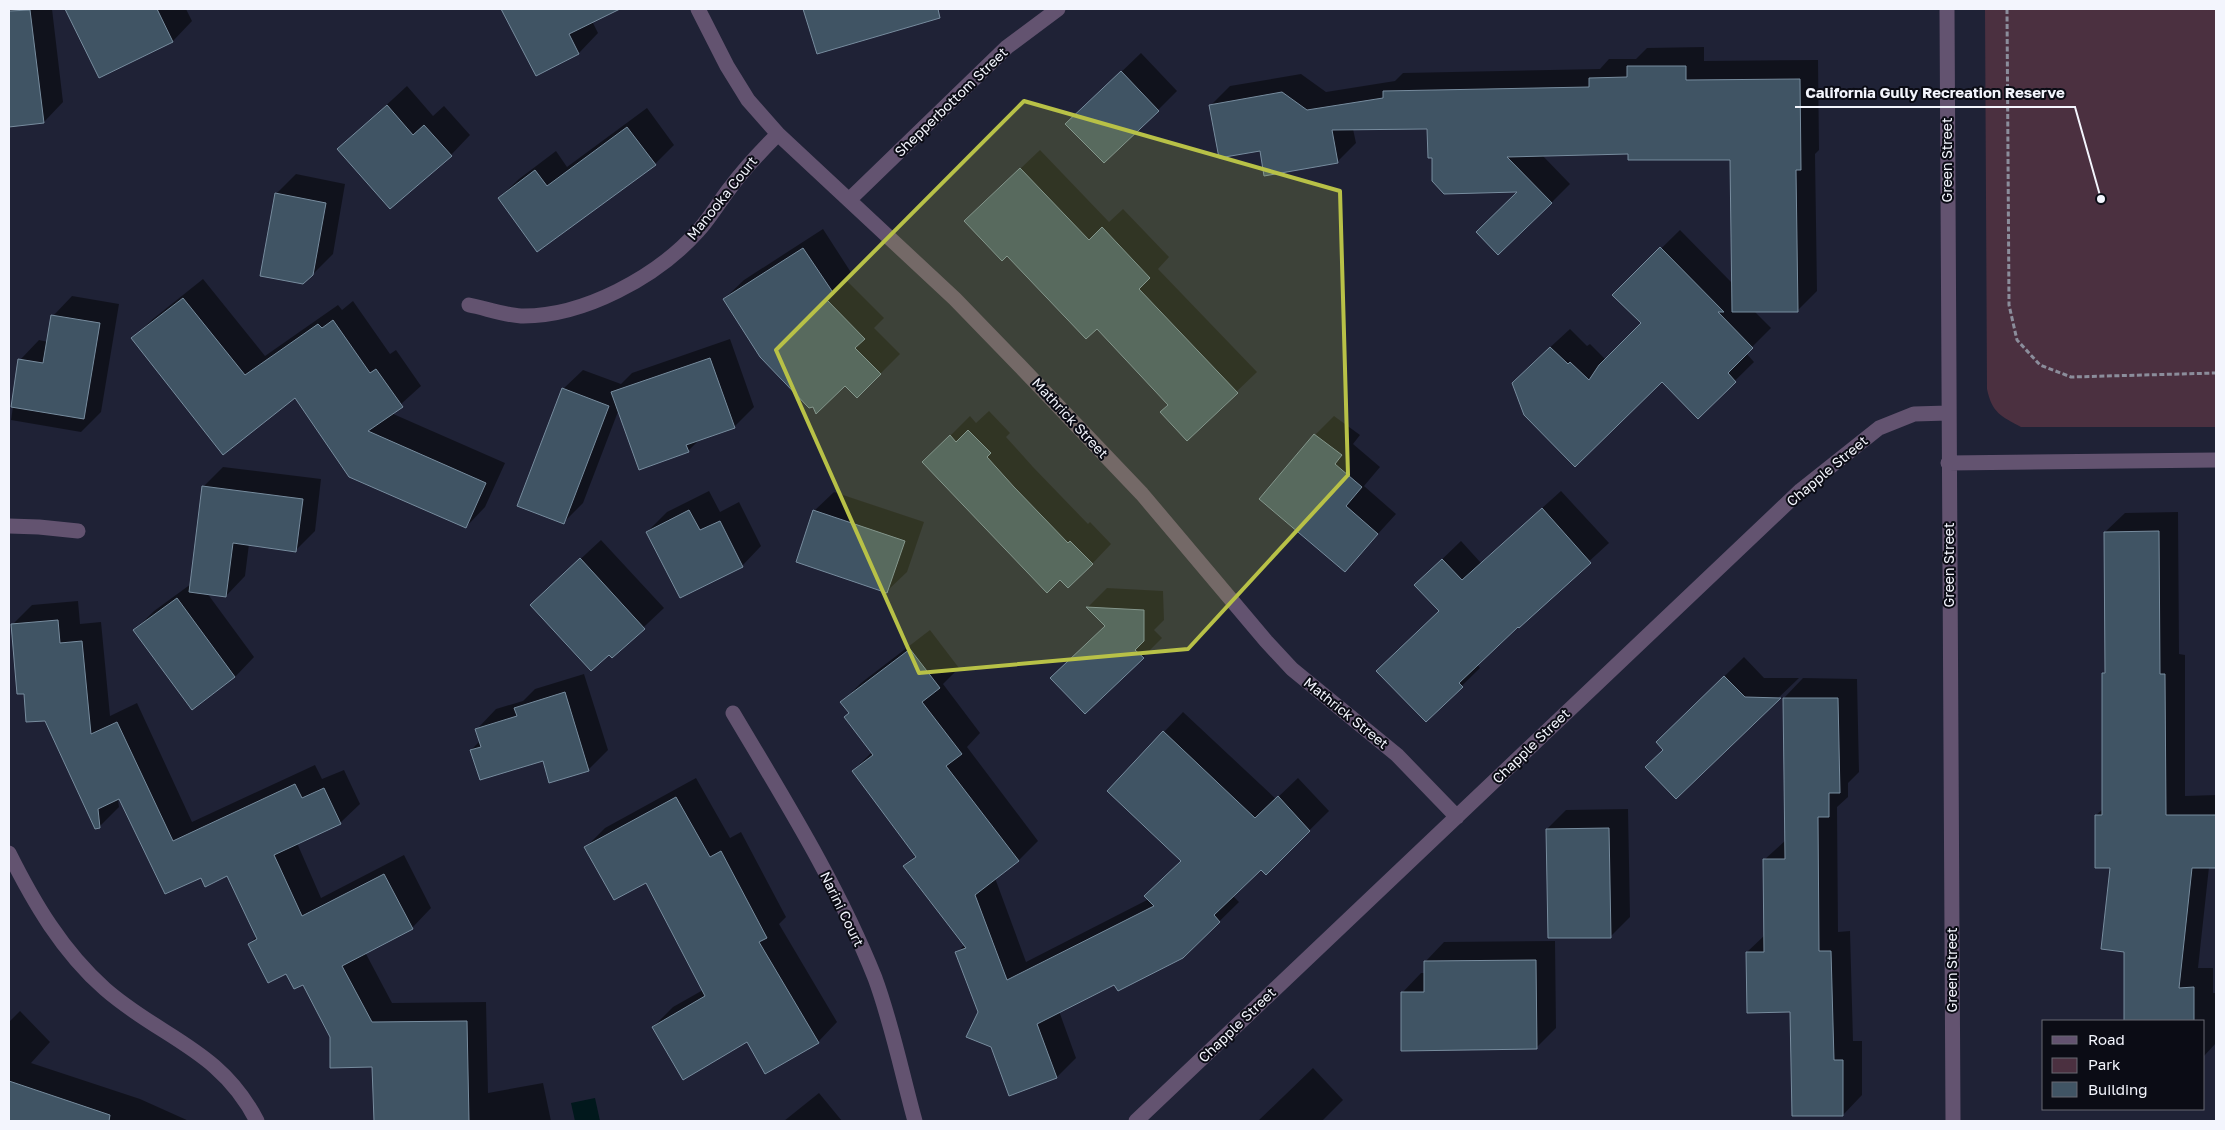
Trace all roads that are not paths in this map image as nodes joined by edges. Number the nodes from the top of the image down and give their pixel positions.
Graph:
1 (698, 9) edge
2 (1058, 9) edge
3 (1947, 9) edge
4 (778, 134) junction
5 (848, 200) junction
6 (469, 305) dead end
7 (1948, 413) junction
8 (2216, 460) edge
9 (1948, 463) junction
10 (9, 526) edge
11 (78, 531) dead end
12 (732, 713) dead end
13 (1457, 817) junction
14 (9, 853) edge
15 (257, 1121) edge
16 (915, 1121) edge
17 (1136, 1121) edge
18 (1953, 1121) edge

1 - 4 street, Mathrick Street
2 - 5 street, Shepperbottom Street
3 - 7 street, Green Street
4 - 5 street, Mathrick Street
4 - 6 street, Manooka Court
5 - 13 street, Mathrick Street
7 - 9 street, Green Street
7 - 13 street, Chapple Street
8 - 9 street
9 - 18 street, Green Street
10 - 11 street
12 - 16 street, Narini Court
13 - 17 street, Chapple Street
14 - 15 street

